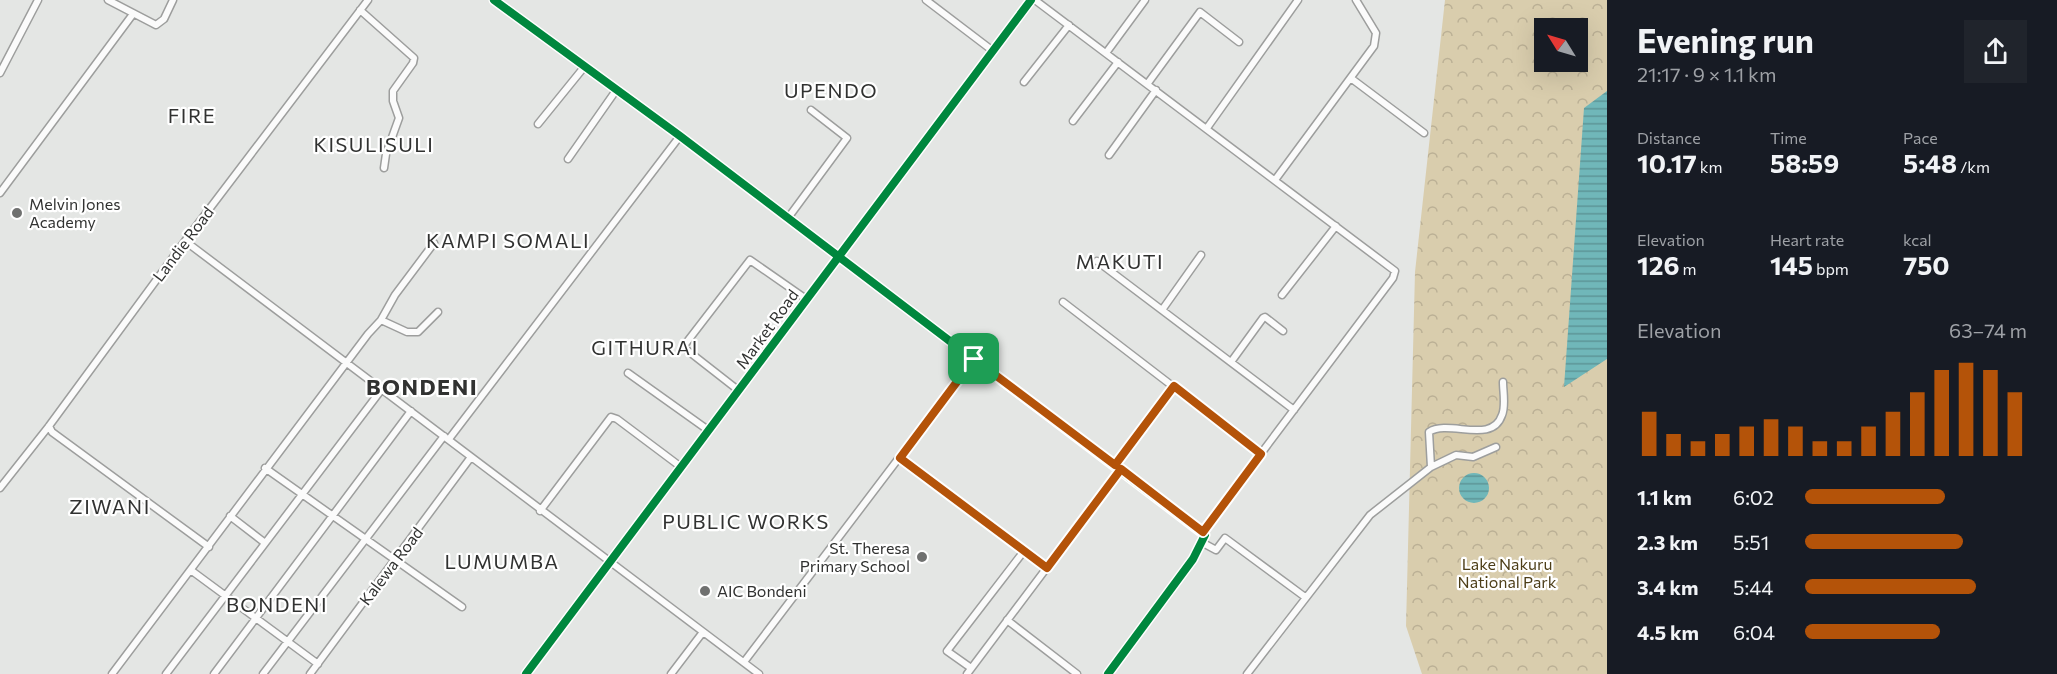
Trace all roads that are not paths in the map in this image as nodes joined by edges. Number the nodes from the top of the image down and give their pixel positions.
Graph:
1 (38, 0) edge
2 (108, 0) edge
3 (128, 0) edge
4 (173, 0) edge
5 (368, 0) edge
6 (495, 0) edge
7 (926, 0) edge
8 (1033, 0) edge
9 (1145, 0) edge
10 (1298, 0) edge
11 (1356, 0) edge
12 (124, 8) junction
13 (360, 10) junction
14 (133, 14) junction
15 (1069, 25) junction
16 (1239, 42) dead end
17 (993, 51) junction
18 (1106, 52) junction
19 (1119, 62) junction
20 (585, 66) junction
21 (0, 73) edge
22 (1352, 79) junction
23 (1024, 82) dead end
24 (1148, 83) junction
25 (617, 89) junction
26 (1156, 90) junction
27 (811, 110) dead end
28 (1072, 121) dead end
29 (538, 124) dead end
30 (1207, 128) junction
31 (1424, 133) dead end
32 (680, 136) junction
33 (1109, 155) dead end
34 (568, 159) dead end
35 (384, 168) dead end
36 (1275, 180) junction
37 (0, 193) edge
38 (788, 218) junction
39 (1336, 226) junction
40 (185, 241) junction
41 (434, 243) dead end
42 (1201, 255) dead end
43 (838, 256) junction
44 (1097, 261) dead end
45 (1282, 295) dead end
46 (806, 299) junction
47 (1063, 302) dead end
48 (1162, 310) junction
49 (438, 312) dead end
50 (381, 320) junction
51 (1283, 331) dead end
52 (974, 359) junction
53 (1231, 362) junction
54 (345, 363) junction
55 (628, 373) dead end
56 (1503, 381) dead end
57 (1174, 386) junction
58 (382, 389) junction
59 (738, 390) junction
60 (1294, 410) junction
61 (411, 411) junction
62 (49, 426) junction
63 (708, 430) junction
64 (446, 438) junction
65 (1496, 447) dead end
66 (1261, 454) junction
67 (471, 457) junction
68 (900, 458) junction
69 (681, 467) junction
70 (1118, 467) junction
71 (1431, 467) junction
72 (265, 468) junction
73 (0, 488) edge
74 (301, 495) junction
75 (540, 510) junction
76 (230, 516) junction
77 (333, 516) junction
78 (1203, 532) junction
79 (365, 538) junction
80 (265, 543) junction
81 (1203, 543) junction
82 (209, 547) junction
83 (1024, 551) junction
84 (396, 559) junction
85 (612, 562) junction
86 (1047, 568) junction
87 (192, 571) junction
88 (225, 594) junction
89 (1305, 597) junction
90 (462, 606) dead end
91 (256, 618) junction
92 (1007, 620) junction
93 (703, 632) junction
94 (287, 641) junction
95 (744, 662) junction
96 (314, 669) edge
97 (968, 671) edge
98 (675, 673) edge
99 (112, 674) edge
100 (166, 674) edge
101 (214, 674) edge
102 (263, 674) edge
103 (321, 674) edge
104 (526, 674) edge
105 (759, 674) edge
106 (1077, 674) edge
107 (1108, 674) edge
108 (1246, 674) edge

1 - 21 street
2 - 12 street
3 - 12 street
4 - 14 street
5 - 13 street, Landie Road
6 - 20 street
7 - 17 street
8 - 15 street
8 - 17 street, Market Road
9 - 18 street
10 - 30 street
11 - 22 street
12 - 14 street
13 - 35 street
13 - 40 street, Landie Road
14 - 37 street
15 - 18 street
15 - 23 street
16 - 24 street
17 - 43 street, Market Road
18 - 19 street
19 - 24 street
19 - 28 street
20 - 25 street
20 - 29 street
22 - 31 street
22 - 36 street
24 - 26 street
25 - 32 street
25 - 34 street
26 - 30 street
26 - 33 street
27 - 38 street
30 - 36 street
32 - 38 street
32 - 64 street
36 - 39 street
38 - 43 street
39 - 45 street
39 - 60 street
40 - 54 street
40 - 62 street, Landie Road
41 - 50 street
42 - 48 street
43 - 46 street, Market Road
43 - 52 street
44 - 48 street
46 - 59 street, Market Road
46 - 59 street
47 - 57 street
48 - 53 street
49 - 50 street
50 - 54 street
51 - 53 street
52 - 68 street
52 - 70 street
53 - 60 street
54 - 58 street
54 - 72 street
55 - 63 street
56 - 71 street
57 - 66 street
57 - 70 street
58 - 61 street
58 - 74 street
59 - 63 street, Market Road
60 - 66 street
61 - 64 street
61 - 77 street
62 - 73 street, Landie Road
62 - 82 street
63 - 69 street, Market Road
64 - 67 street
64 - 79 street
65 - 71 street
66 - 78 street
67 - 75 street
67 - 84 street, Kalewa Road
68 - 83 street
68 - 95 street
69 - 75 street
69 - 85 street, Market Road
70 - 78 street
70 - 86 street
71 - 89 street
72 - 74 street
72 - 76 street
74 - 77 street
74 - 80 street
75 - 85 street
76 - 80 street
76 - 82 street
77 - 79 street
77 - 91 street
78 - 81 street
79 - 84 street
79 - 94 street
80 - 88 street
81 - 89 street
81 - 107 street
82 - 87 street
83 - 86 street
83 - 97 street
84 - 90 street
84 - 96 street, Kalewa Road
85 - 93 street
85 - 104 street, Market Road
86 - 92 street
87 - 88 street
87 - 99 street
88 - 91 street
88 - 100 street
89 - 108 street
91 - 94 street
91 - 101 street
92 - 97 street
92 - 106 street
93 - 95 street
93 - 98 street
94 - 96 street
94 - 102 street
95 - 105 street
96 - 103 street

